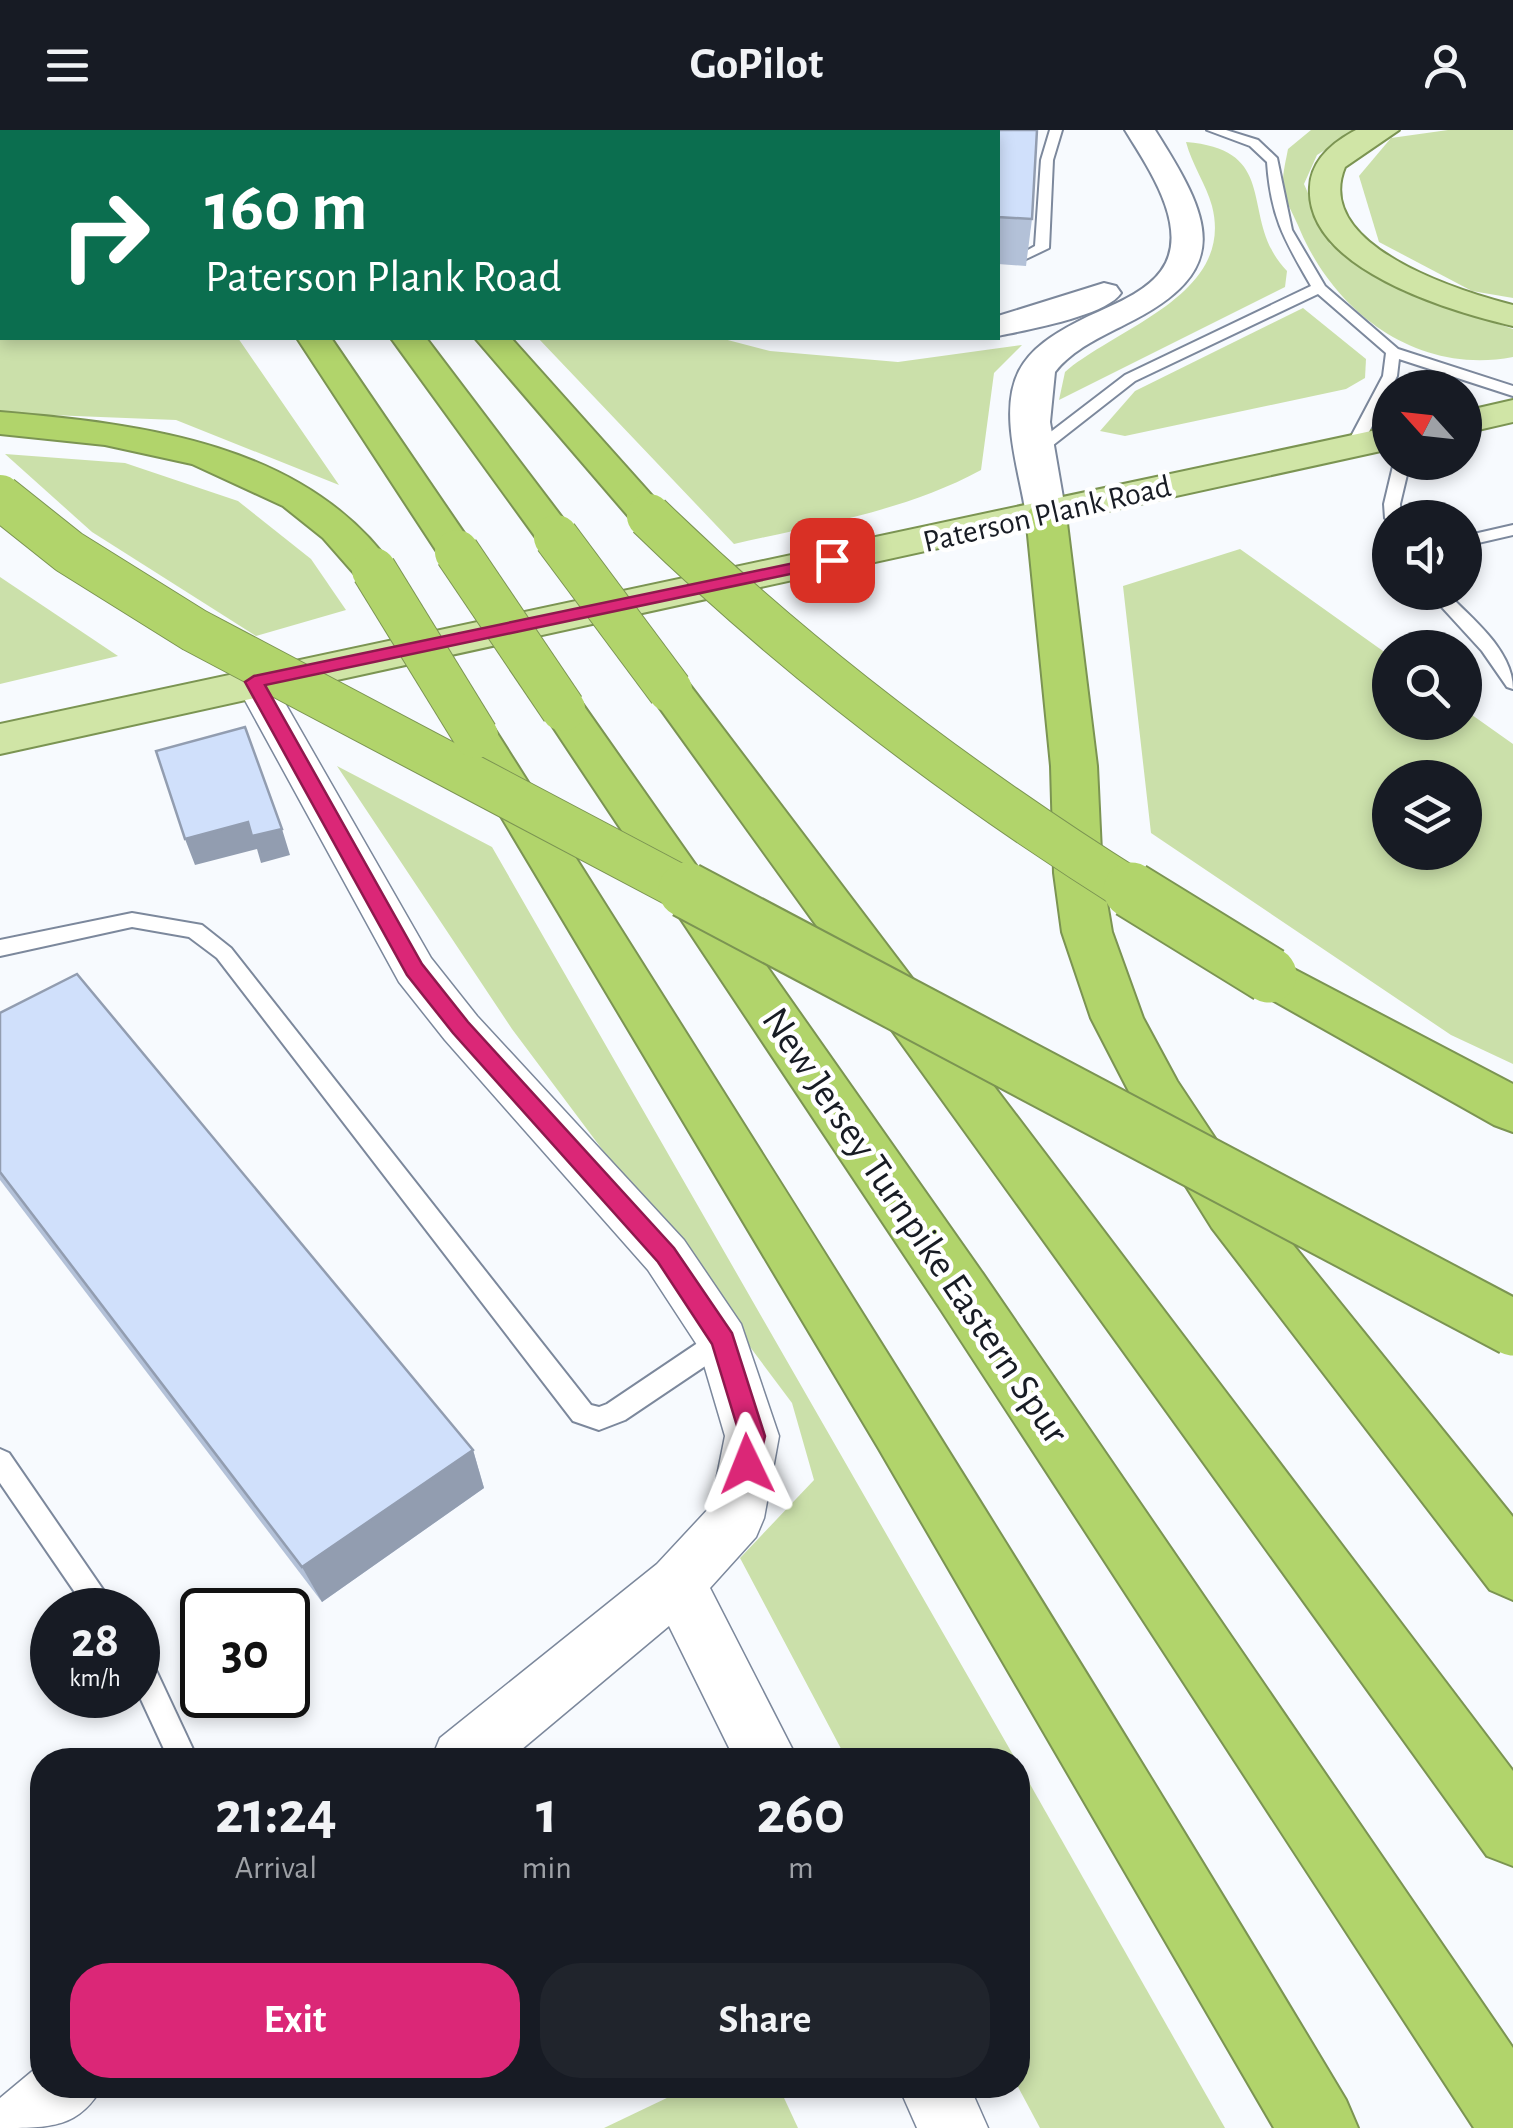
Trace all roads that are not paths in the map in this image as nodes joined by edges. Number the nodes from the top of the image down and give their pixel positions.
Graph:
1 (1056, 130) edge
2 (1140, 130) edge
3 (1213, 130) edge
4 (1384, 130) edge
5 (1183, 212) junction
6 (1026, 255) edge
7 (1318, 288) junction
8 (1513, 316) edge
9 (1000, 325) edge
10 (315, 340) edge
11 (409, 340) edge
12 (494, 340) edge
13 (1393, 352) junction
14 (1391, 370) edge
15 (1513, 391) edge
16 (1513, 411) edge
17 (1482, 418) edge
18 (11, 426) edge
19 (1372, 442) edge
20 (1037, 450) junction
21 (0, 497) edge
22 (1046, 514) junction
23 (1513, 530) edge
24 (1482, 537) edge
25 (1453, 610) edge
26 (254, 682) junction
27 (1513, 683) edge
28 (0, 739) edge
29 (0, 948) edge
30 (1513, 1110) edge
31 (1200, 1162) junction
32 (1513, 1328) edge
33 (723, 1340) junction
34 (0, 1461) edge
35 (1513, 1568) edge
36 (677, 1583) junction
37 (88, 1588) edge
38 (160, 1710) edge
39 (178, 1748) edge
40 (477, 1748) edge
41 (761, 1748) edge
42 (1513, 1830) edge
43 (53, 2098) edge
44 (939, 2098) edge
45 (1513, 2117) edge
46 (17, 2128) edge
47 (954, 2128) edge
48 (1318, 2128) edge

1 - 6 lane
2 - 5 street
3 - 7 lane
4 - 8 main road
5 - 9 street
5 - 20 street
7 - 13 lane
7 - 20 lane
10 - 45 highway, New Jersey Turnpike Eastern Spur, bridge
11 - 42 highway, bridge
12 - 30 highway, bridge
13 - 14 lane
13 - 15 lane
16 - 17 main road
18 - 48 highway, bridge
19 - 22 main road, Paterson Plank Road
20 - 22 street
21 - 31 highway, bridge
22 - 26 main road, Paterson Plank Road
22 - 31 highway
23 - 24 lane
25 - 27 lane
26 - 28 main road, Paterson Plank Road
26 - 33 street
29 - 33 lane
31 - 32 highway, bridge
31 - 35 highway
33 - 36 street
34 - 37 lane
36 - 40 street
36 - 41 street
38 - 39 lane
43 - 46 street
44 - 47 street

